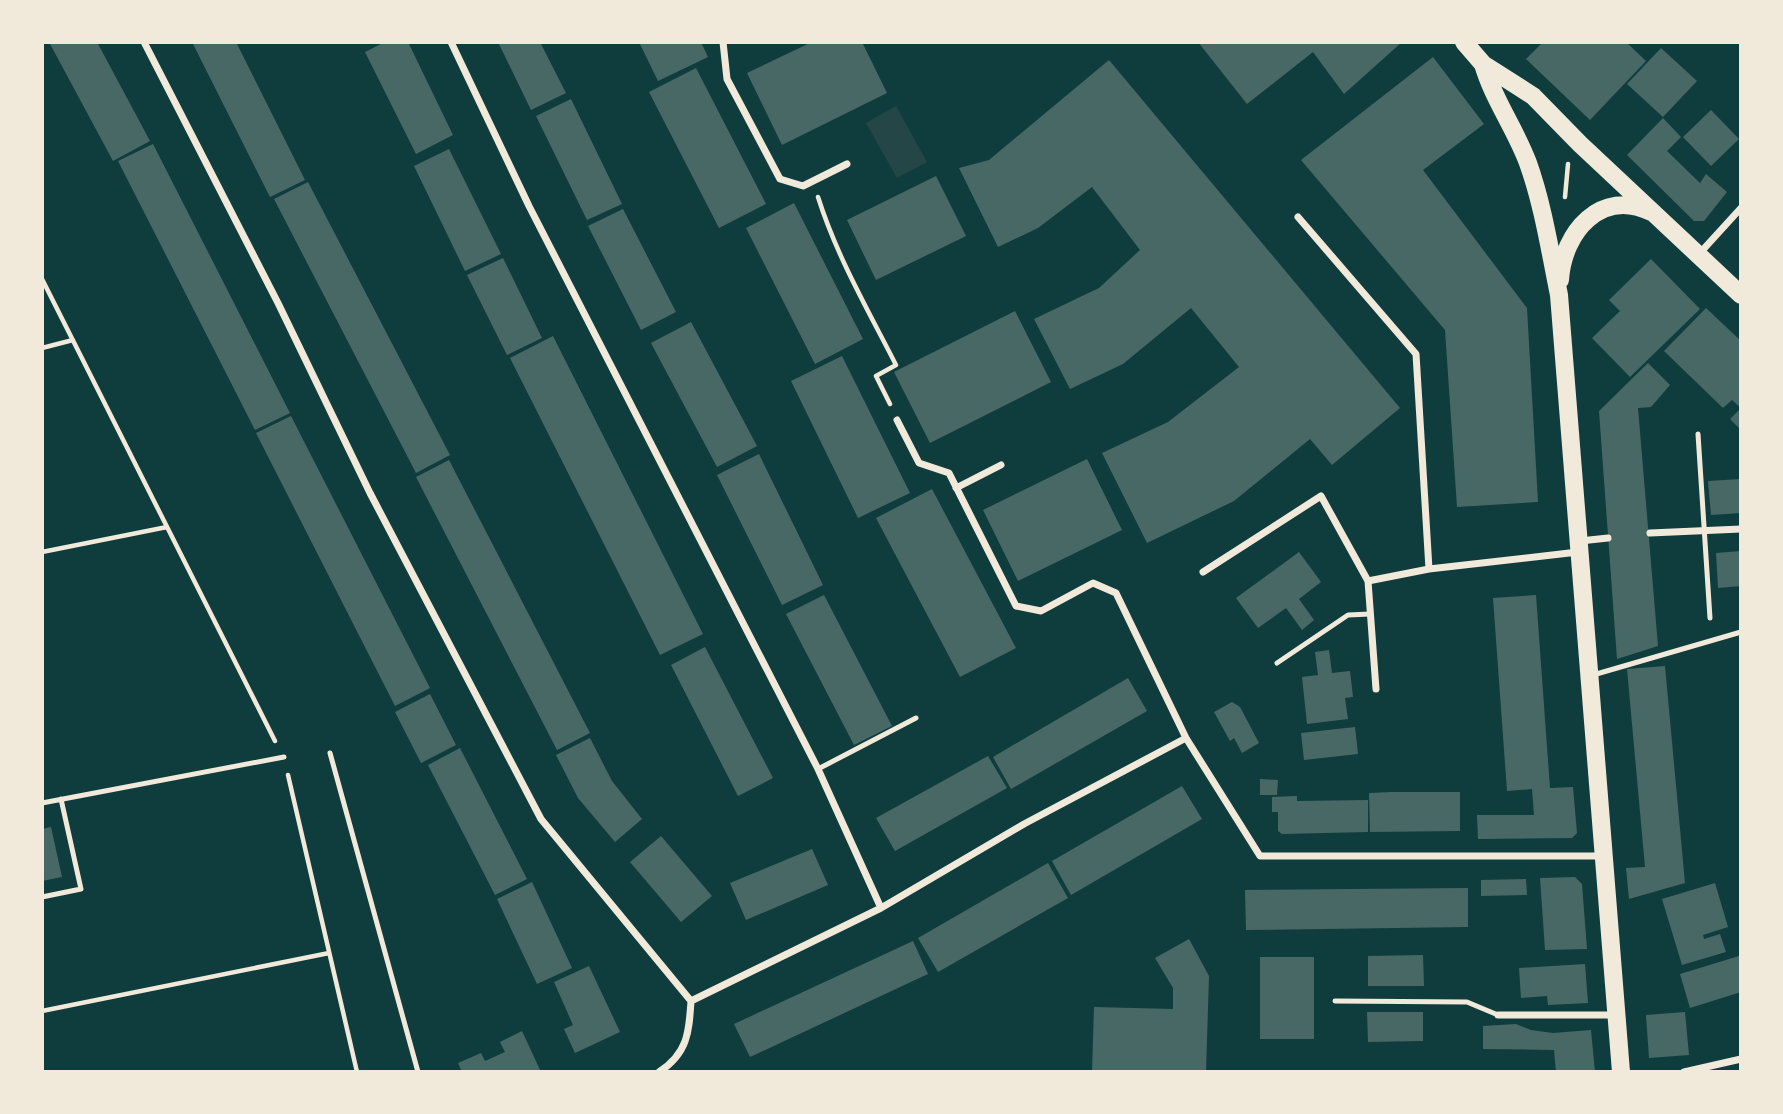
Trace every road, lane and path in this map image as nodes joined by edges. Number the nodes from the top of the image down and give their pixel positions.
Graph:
1 (144, 42) edge
2 (451, 42) edge
3 (723, 42) edge
4 (1464, 42) edge
5 (1483, 64) junction
6 (1573, 153) dead end
7 (847, 164) dead end
8 (780, 179) junction
9 (1565, 198) dead end
10 (1741, 208) edge
11 (1657, 215) junction
12 (1298, 217) dead end
13 (1698, 255) junction
14 (42, 279) edge
15 (1559, 295) junction
16 (1741, 295) edge
17 (73, 340) junction
18 (42, 348) edge
19 (897, 420) joint
20 (1698, 434) dead end
21 (1001, 465) dead end
22 (956, 488) junction
23 (167, 527) junction
24 (1741, 529) edge
25 (1706, 531) junction
26 (1650, 533) dead end
27 (1608, 538) dead end
28 (1580, 546) junction
29 (42, 552) edge
30 (1429, 569) junction
31 (1203, 572) dead end
32 (1368, 581) junction
33 (1370, 614) junction
34 (1710, 618) dead end
35 (1741, 632) edge
36 (1277, 663) dead end
37 (1591, 675) junction
38 (1376, 689) dead end
39 (916, 718) dead end
40 (1186, 738) junction
41 (330, 753) dead end
42 (284, 757) junction
43 (818, 769) junction
44 (61, 799) junction
45 (42, 803) edge
46 (1604, 856) junction
47 (42, 897) edge
48 (881, 908) junction
49 (329, 953) junction
50 (691, 1000) junction
51 (1335, 1001) dead end
52 (42, 1010) edge
53 (1498, 1015) joint
54 (1616, 1015) junction
55 (1741, 1059) edge
56 (357, 1072) edge
57 (418, 1072) edge
58 (659, 1072) edge
59 (1621, 1072) edge
60 (1684, 1072) edge

1 - 50 street
2 - 43 street
3 - 8 street
4 - 5 main road
5 - 11 main road
5 - 15 main road
6 - 9 path
7 - 8 street
8 - 19 path
10 - 13 street
11 - 13 main road
11 - 15 main road
12 - 30 street
13 - 16 main road
14 - 17 path
15 - 28 main road
17 - 18 path
17 - 23 path
19 - 22 street
20 - 25 lane
21 - 22 street
22 - 40 street
23 - 29 path
23 - 42 path
24 - 25 street
25 - 26 street
25 - 34 lane
27 - 28 street
28 - 30 street
28 - 37 main road
30 - 32 street
31 - 32 street
32 - 33 street
33 - 36 lane
33 - 38 street
35 - 37 lane
37 - 46 main road
39 - 43 lane
40 - 46 street
40 - 48 street
41 - 57 lane
42 - 44 lane
42 - 49 path
43 - 48 street
44 - 45 lane
44 - 47 lane
46 - 54 main road
48 - 50 street
49 - 52 path
49 - 56 path
50 - 58 street
51 - 53 lane
53 - 54 street
54 - 59 main road
55 - 60 street

